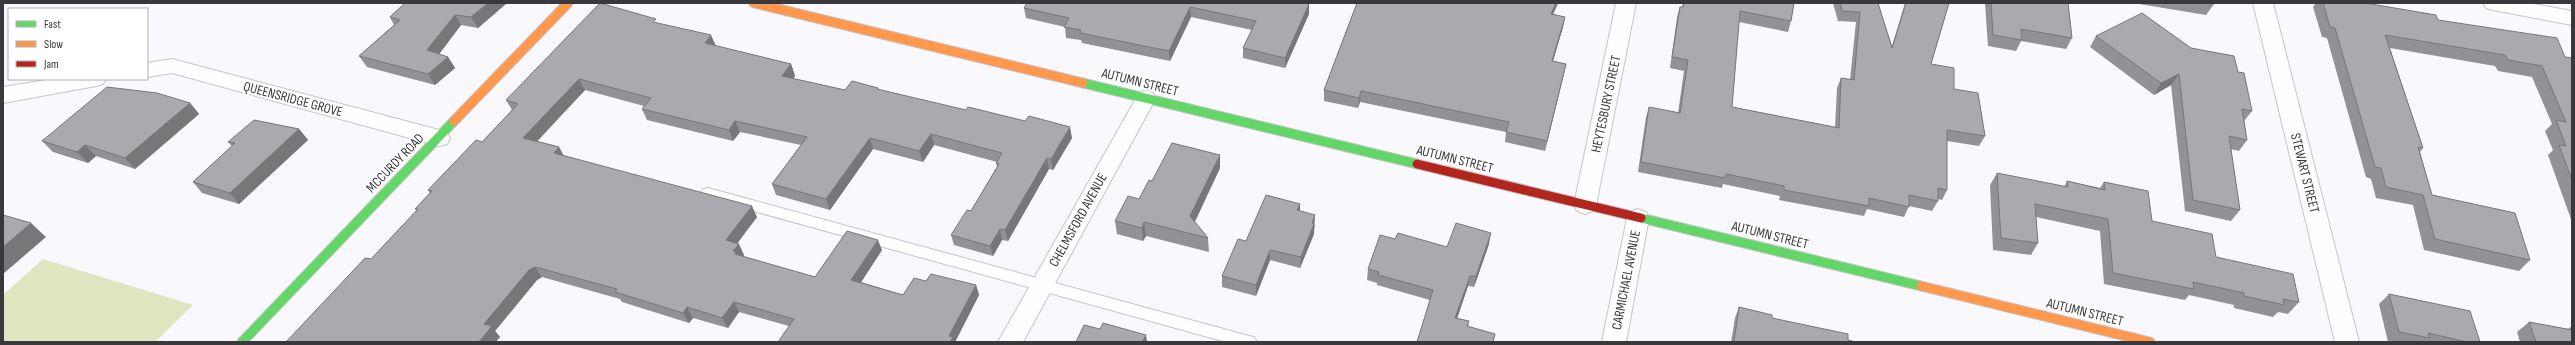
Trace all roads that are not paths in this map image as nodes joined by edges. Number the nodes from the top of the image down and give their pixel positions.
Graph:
1 (568, 3) edge
2 (754, 3) edge
3 (1626, 3) edge
4 (2263, 3) edge
5 (2493, 3) edge
6 (2572, 18) edge
7 (148, 70) edge
8 (90, 80) edge
9 (3, 95) edge
10 (1146, 98) junction
11 (439, 138) junction
12 (708, 193) edge
13 (1585, 205) junction
14 (1638, 218) junction
15 (1041, 285) junction
16 (242, 342) edge
17 (1010, 342) edge
18 (1249, 342) edge
19 (1614, 342) edge
20 (2150, 342) edge
21 (2347, 342) edge

1 - 11 street, MCCURDY ROAD
2 - 10 street, AUTUMN STREET
3 - 13 street, HEYTESBURY STREET
4 - 21 street, STEWART STREET
5 - 6 street
7 - 11 street, QUEENSRIDGE GROVE
8 - 9 street
10 - 13 street, AUTUMN STREET
10 - 15 street, CHELMSFORD AVENUE
11 - 16 street, MCCURDY ROAD
12 - 15 lane
13 - 14 street, AUTUMN STREET
14 - 19 street, CARMICHAEL AVENUE
14 - 20 street, AUTUMN STREET
15 - 17 street, CHELMSFORD AVENUE
15 - 18 lane

